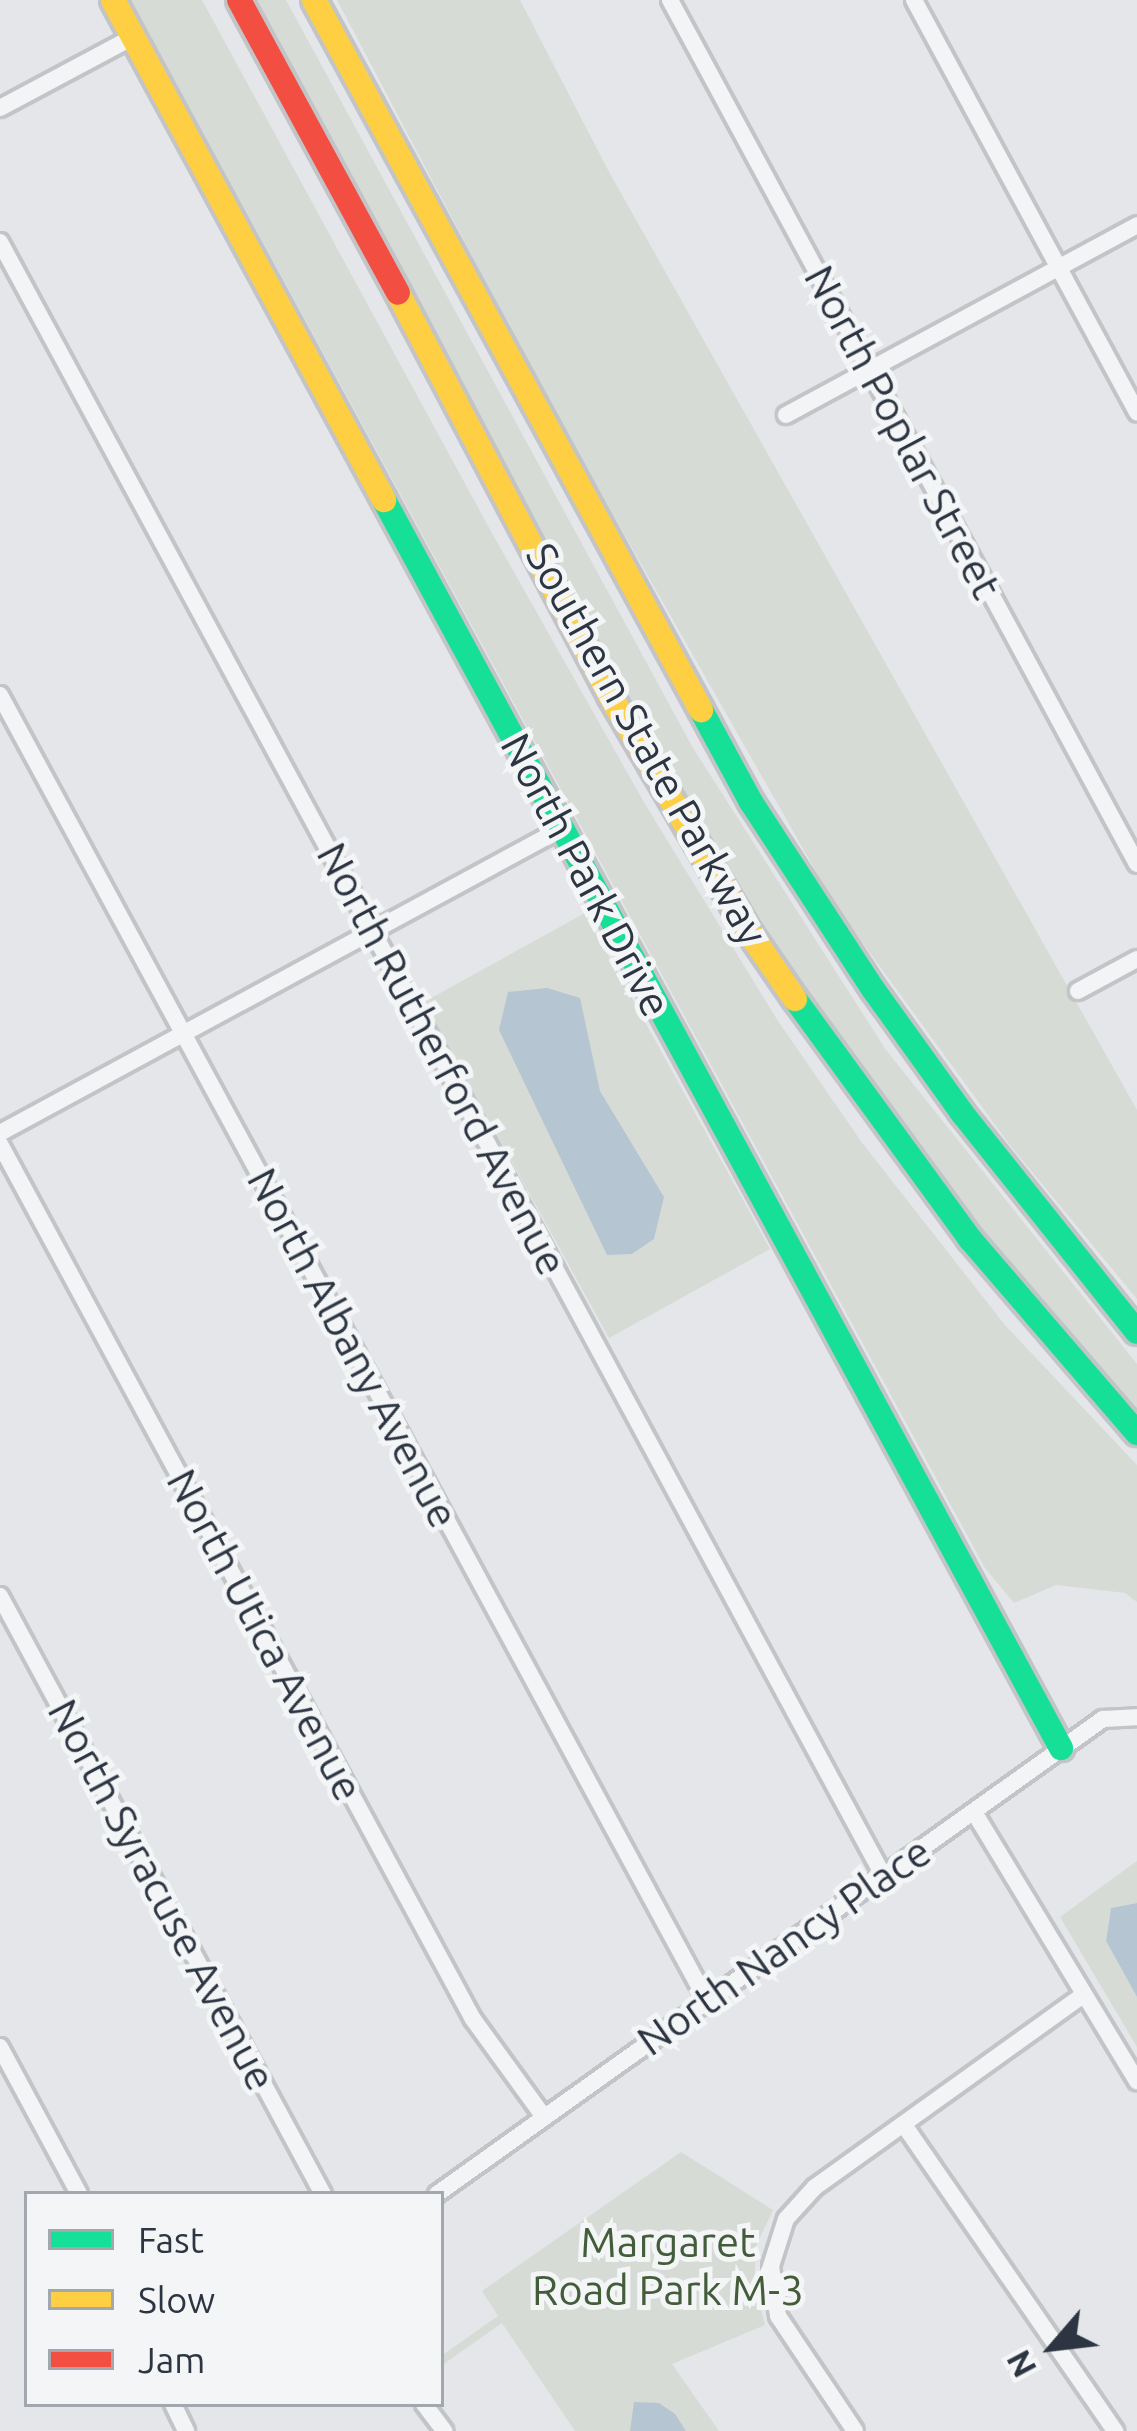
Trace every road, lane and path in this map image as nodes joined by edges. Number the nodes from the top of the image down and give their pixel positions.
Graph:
1 (113, 0) edge
2 (239, 0) edge
3 (314, 0) edge
4 (670, 0) edge
5 (914, 0) edge
6 (134, 38) junction
7 (0, 108) edge
8 (1137, 225) edge
9 (0, 242) edge
10 (1058, 267) junction
11 (869, 369) junction
12 (1137, 413) edge
13 (786, 415) dead end
14 (0, 695) edge
15 (562, 829) junction
16 (1137, 864) edge
17 (373, 932) junction
18 (1137, 959) edge
19 (1078, 991) dead end
20 (184, 1034) junction
21 (0, 1133) edge
22 (0, 1144) edge
23 (1137, 1332) edge
24 (1137, 1433) edge
25 (0, 1596) edge
26 (1137, 1718) edge
27 (1061, 1748) junction
28 (974, 1812) junction
29 (884, 1875) junction
30 (1083, 1995) junction
31 (707, 2001) junction
32 (0, 2047) edge
33 (1137, 2081) edge
34 (544, 2117) junction
35 (904, 2125) junction
36 (78, 2191) edge
37 (321, 2191) edge
38 (441, 2191) edge
39 (855, 2431) edge
40 (1115, 2431) edge

1 - 6 main road, North Park Drive
2 - 24 main road, Southern State Parkway
3 - 23 main road, Southern State Parkway
4 - 11 street, North Poplar Street
5 - 10 street
6 - 7 street
6 - 15 main road, North Park Drive
8 - 10 street
9 - 17 street, North Rutherford Avenue
10 - 11 street
10 - 12 street
11 - 13 street
11 - 16 street, North Poplar Street
14 - 20 street, North Albany Avenue
15 - 17 street
15 - 27 main road, North Park Drive
17 - 20 street
17 - 29 street, North Rutherford Avenue
18 - 19 street
20 - 21 street
20 - 31 street, North Albany Avenue
22 - 34 street, North Utica Avenue
25 - 37 street, North Syracuse Avenue
26 - 27 street, North Nancy Place
27 - 28 street, North Nancy Place
28 - 29 street, North Nancy Place
28 - 30 street
29 - 31 street, North Nancy Place
30 - 33 street
30 - 35 street
31 - 34 street, North Nancy Place
32 - 36 street
34 - 38 street, North Nancy Place
35 - 39 street
35 - 40 street

